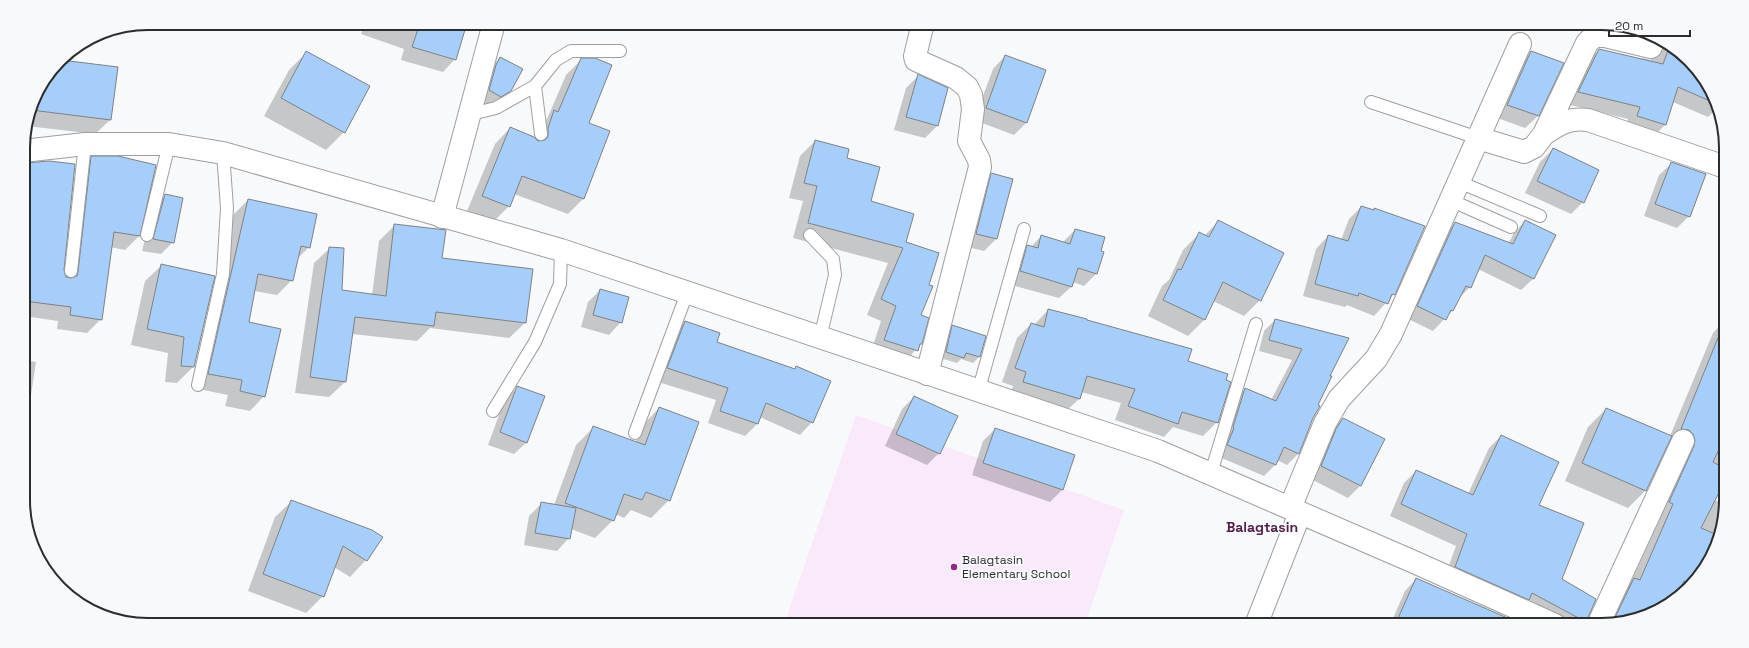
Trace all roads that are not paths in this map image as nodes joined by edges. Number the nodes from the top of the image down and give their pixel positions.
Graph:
1 (492, 30) edge
2 (921, 30) edge
3 (1520, 44) dead end
4 (1651, 46) dead end
5 (620, 51) dead end
6 (534, 86) junction
7 (1371, 102) dead end
8 (471, 114) junction
9 (541, 134) dead end
10 (1544, 134) junction
11 (1478, 138) junction
12 (85, 144) junction
13 (169, 144) junction
14 (30, 150) edge
15 (223, 153) junction
16 (1719, 165) edge
17 (1454, 191) junction
18 (1540, 216) dead end
19 (442, 217) junction
20 (1511, 227) dead end
21 (1024, 229) dead end
22 (147, 235) dead end
23 (810, 235) dead end
24 (561, 250) junction
25 (72, 271) dead end
26 (687, 293) junction
27 (1256, 324) dead end
28 (820, 338) junction
29 (927, 374) junction
30 (198, 385) dead end
31 (978, 392) junction
32 (492, 411) dead end
33 (635, 433) dead end
34 (1683, 441) dead end
35 (1211, 473) junction
36 (1295, 510) junction
37 (1258, 618) edge
38 (1539, 618) edge
39 (1601, 618) edge

1 - 8 street
2 - 29 street
3 - 11 street
4 - 10 street
5 - 6 lane
6 - 8 lane
6 - 9 lane
7 - 11 lane
8 - 19 street
10 - 11 street
10 - 16 street
11 - 17 street
12 - 13 street
12 - 14 street
12 - 25 lane
13 - 15 street
13 - 22 lane
15 - 19 street
15 - 30 lane
17 - 18 lane
17 - 20 lane
17 - 36 street
19 - 24 street
21 - 31 lane
23 - 28 lane
24 - 26 street
24 - 32 lane
26 - 28 street
26 - 33 lane
27 - 35 lane
28 - 29 street
29 - 31 street
31 - 35 street
34 - 39 street
35 - 36 street
36 - 37 street
36 - 38 street

